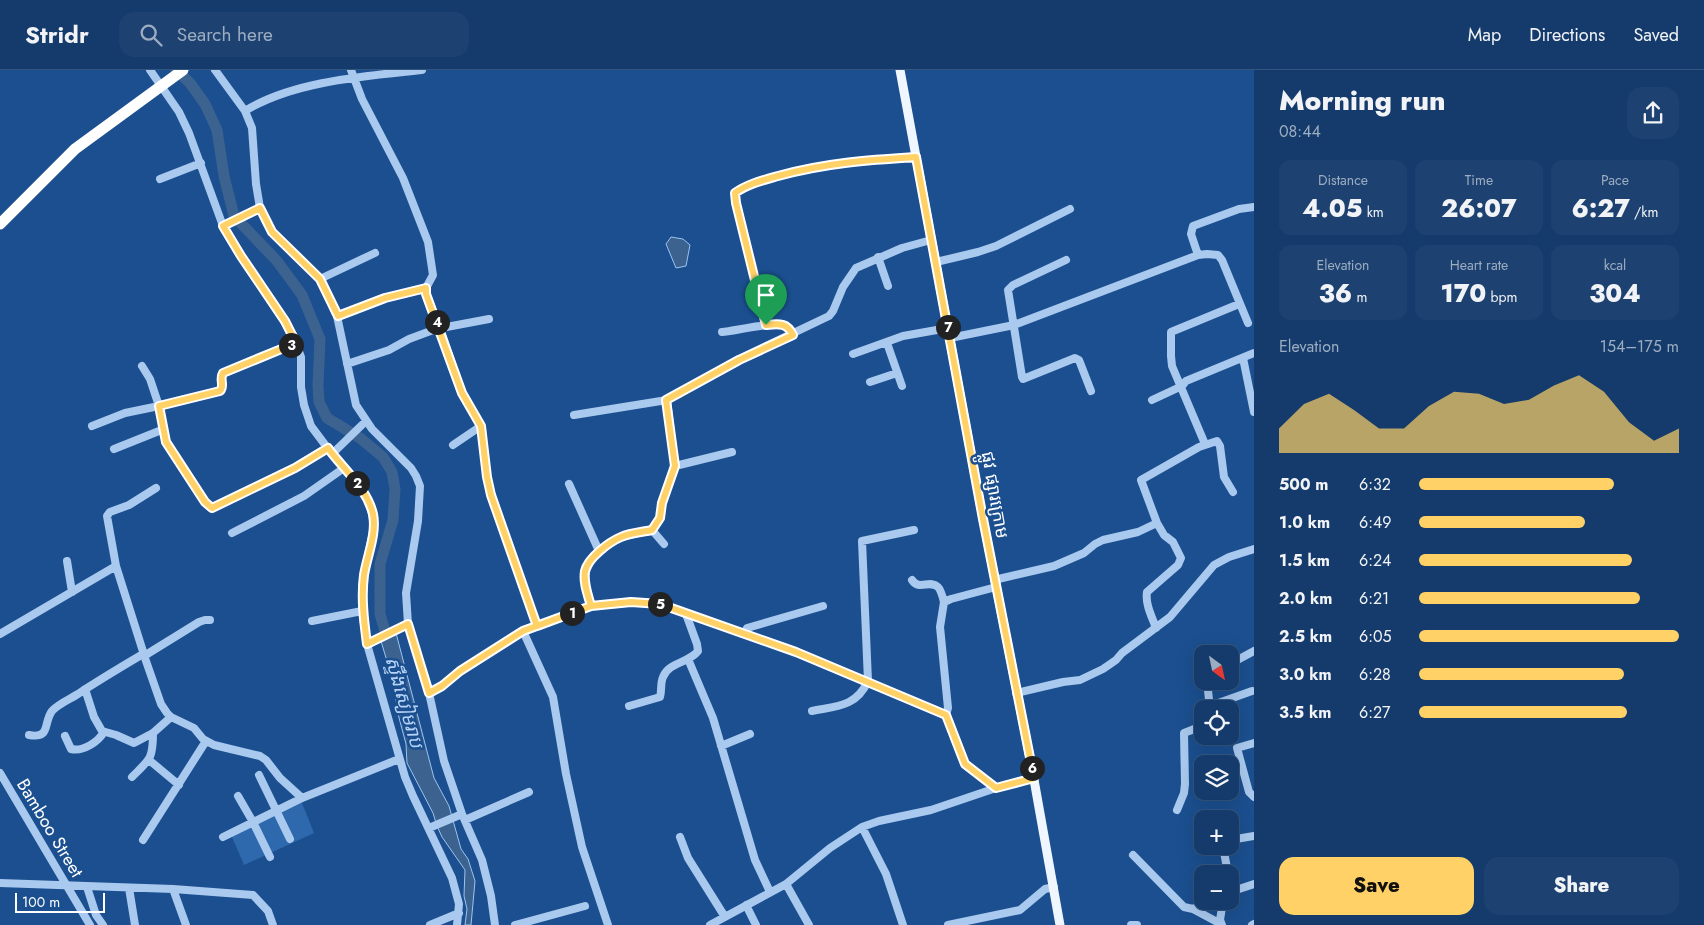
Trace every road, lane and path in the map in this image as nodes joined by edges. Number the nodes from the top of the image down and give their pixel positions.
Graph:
1 (150, 70) edge
2 (184, 70) edge
3 (215, 70) edge
4 (422, 70) edge
5 (900, 70) edge
6 (352, 74) edge
7 (166, 83) junction
8 (245, 111) junction
9 (916, 157) junction
10 (201, 163) junction
11 (160, 179) dead end
12 (1254, 207) edge
13 (260, 208) junction
14 (1070, 209) dead end
15 (0, 224) edge
16 (225, 225) junction
17 (931, 240) junction
18 (375, 253) dead end
19 (1198, 255) junction
20 (878, 257) junction
21 (1066, 260) dead end
22 (936, 262) junction
23 (320, 279) junction
24 (888, 286) dead end
25 (426, 288) junction
26 (1239, 304) junction
27 (338, 316) junction
28 (489, 319) dead end
29 (1248, 323) dead end
30 (766, 325) junction
31 (1014, 325) junction
32 (440, 328) junction
33 (948, 328) junction
34 (722, 332) dead end
35 (793, 335) junction
36 (950, 338) junction
37 (296, 343) junction
38 (887, 343) junction
39 (1254, 353) edge
40 (853, 354) dead end
41 (1243, 358) junction
42 (347, 364) junction
43 (142, 366) dead end
44 (897, 373) junction
45 (870, 382) dead end
46 (902, 386) dead end
47 (1182, 386) junction
48 (1091, 391) dead end
49 (666, 400) junction
50 (1152, 400) dead end
51 (159, 406) junction
52 (1254, 412) edge
53 (574, 415) dead end
54 (366, 421) junction
55 (92, 426) dead end
56 (481, 426) junction
57 (164, 429) junction
58 (1205, 444) junction
59 (453, 445) dead end
60 (114, 449) dead end
61 (330, 451) junction
62 (732, 452) dead end
63 (675, 466) junction
64 (344, 468) junction
65 (570, 484) dead end
66 (156, 488) dead end
67 (1233, 492) dead end
68 (1157, 523) junction
69 (652, 530) junction
70 (914, 530) dead end
71 (232, 533) dead end
72 (664, 544) dead end
73 (1254, 549) edge
74 (599, 551) junction
75 (67, 561) dead end
76 (116, 566) junction
77 (912, 580) dead end
78 (995, 584) junction
79 (72, 592) junction
80 (944, 602) junction
81 (591, 606) junction
82 (823, 606) dead end
83 (362, 611) junction
84 (686, 614) junction
85 (210, 620) dead end
86 (312, 621) dead end
87 (405, 626) junction
88 (537, 626) junction
89 (1156, 628) junction
90 (523, 631) junction
91 (0, 634) edge
92 (744, 634) junction
93 (369, 643) junction
94 (1254, 651) edge
95 (144, 655) junction
96 (688, 659) junction
97 (1239, 659) edge
98 (868, 681) junction
99 (85, 689) junction
100 (1252, 691) dead end
101 (429, 693) junction
102 (1016, 693) junction
103 (1228, 700) edge
104 (629, 706) dead end
105 (812, 711) dead end
106 (946, 715) junction
107 (171, 717) junction
108 (1194, 729) edge
109 (104, 732) junction
110 (153, 733) junction
111 (750, 734) dead end
112 (29, 735) dead end
113 (65, 736) dead end
114 (206, 741) junction
115 (1254, 743) edge
116 (721, 746) junction
117 (399, 759) junction
118 (149, 760) junction
119 (0, 773) edge
120 (259, 775) dead end
121 (132, 777) dead end
122 (1034, 778) junction
123 (180, 785) junction
124 (996, 788) junction
125 (529, 792) dead end
126 (238, 796) dead end
127 (1254, 796) edge
128 (302, 798) junction
129 (276, 810) junction
130 (1177, 810) dead end
131 (461, 817) junction
132 (253, 822) junction
133 (862, 827) junction
134 (431, 828) junction
135 (1254, 836) edge
136 (223, 837) dead end
137 (680, 837) dead end
138 (1239, 838) edge
139 (290, 839) dead end
140 (142, 840) dead end
141 (1133, 855) dead end
142 (270, 857) dead end
143 (0, 883) edge
144 (786, 884) junction
145 (1254, 884) edge
146 (67, 885) junction
147 (88, 886) junction
148 (1054, 887) junction
149 (129, 888) junction
150 (1239, 888) edge
151 (173, 889) junction
152 (770, 892) junction
153 (746, 905) junction
154 (584, 906) dead end
155 (1193, 909) joint
156 (1222, 910) edge
157 (459, 912) junction
158 (723, 921) edge
159 (1221, 924) edge
160 (90, 925) edge
161 (103, 925) edge
162 (135, 925) edge
163 (186, 925) edge
164 (272, 925) edge
165 (430, 925) edge
166 (457, 925) edge
167 (495, 925) edge
168 (515, 925) edge
169 (608, 925) edge
170 (710, 925) edge
171 (756, 925) edge
172 (809, 925) edge
173 (903, 925) edge
174 (948, 925) edge
175 (1060, 925) edge
176 (1131, 925) edge
177 (1137, 925) edge

1 - 7 street
2 - 7 highway
3 - 8 street
4 - 6 street
5 - 9 main road, ផ្លូវ ផ្សារក្រោម
6 - 8 street
6 - 25 street
7 - 10 street
7 - 15 highway
8 - 13 street
9 - 17 main road, ផ្លូវ ផ្សារក្រោម
9 - 30 street
10 - 11 street
10 - 16 street
12 - 19 street
13 - 16 street
13 - 23 street
14 - 22 street
16 - 37 street
17 - 20 street
17 - 22 main road, ផ្លូវ ផ្សារក្រោម
18 - 23 street
19 - 26 street
19 - 31 street
20 - 24 street
20 - 35 street
21 - 31 street
22 - 33 main road, ផ្លូវ ផ្សារក្រោម
23 - 27 street
25 - 27 street
25 - 32 street
26 - 29 street
26 - 47 street
27 - 42 street
28 - 32 street
30 - 34 street
30 - 35 street
31 - 36 street
31 - 48 street
32 - 42 street
32 - 56 street
33 - 36 main road, ផ្លូវ ផ្សារក្រោម
33 - 38 street
35 - 49 street
36 - 78 main road, ផ្លូវ ផ្សារក្រោម
37 - 51 street
37 - 61 street
38 - 40 street
38 - 44 street
39 - 41 street
41 - 47 street
41 - 52 street
42 - 54 street
43 - 51 street
44 - 45 street
44 - 46 street
47 - 50 street
47 - 58 street
49 - 53 street
49 - 63 street
51 - 55 street
51 - 57 street
54 - 61 street
54 - 87 street
56 - 59 street
56 - 88 street
57 - 60 street
57 - 61 street
58 - 67 street
58 - 68 street
61 - 64 street
62 - 63 street
63 - 69 street
64 - 71 street
64 - 83 street
65 - 74 street
66 - 76 street
68 - 78 street
68 - 89 street
69 - 72 street
69 - 74 street
70 - 98 street
73 - 89 street
74 - 81 street
75 - 79 street
76 - 79 street
76 - 95 street
77 - 80 street
78 - 80 street
78 - 102 main road, ផ្លូវ ផ្សារក្រោម
79 - 91 street
80 - 106 street
81 - 84 street
81 - 88 street
82 - 92 street
83 - 86 street
83 - 93 street
84 - 92 street
84 - 96 street
85 - 95 street
87 - 93 street
87 - 101 street
88 - 90 street
89 - 102 street
90 - 101 street
90 - 169 street
92 - 98 street
93 - 117 street
94 - 97 street
95 - 99 street
95 - 107 street
96 - 104 street
96 - 116 street
98 - 105 street
98 - 106 street
99 - 109 street
99 - 112 street
100 - 103 street
101 - 131 street
102 - 122 main road, ផ្លូវ ផ្សារក្រោម
106 - 124 street
107 - 110 street
107 - 114 street
108 - 130 street
109 - 110 street
109 - 113 street
110 - 118 street
111 - 116 street
114 - 123 street
114 - 128 street
115 - 127 street
116 - 152 street
117 - 128 street
117 - 134 street
118 - 121 street
118 - 123 street
119 - 146 street, Bamboo Street
120 - 129 street
122 - 124 street
122 - 148 main road, ផ្លូវ ផ្សារក្រោម
123 - 140 street
124 - 133 street
125 - 131 street
126 - 132 street
128 - 129 street
129 - 132 street
129 - 139 street
131 - 134 street
131 - 167 street
132 - 136 street
132 - 142 street
133 - 144 street
133 - 173 street
134 - 157 street
135 - 138 street
137 - 158 street
141 - 155 street
143 - 146 street
144 - 152 street
144 - 172 street
145 - 150 street
146 - 147 street
146 - 160 street, Bamboo Street
147 - 149 street
147 - 161 street
148 - 174 street
148 - 175 main road, ផ្លូវ ផ្សារក្រោម
149 - 151 street
149 - 162 street
151 - 163 street
151 - 164 street
152 - 153 street
153 - 158 street
153 - 171 street
154 - 168 street
155 - 159 street
156 - 159 street
157 - 165 street
157 - 166 street
158 - 170 street
176 - 177 street

